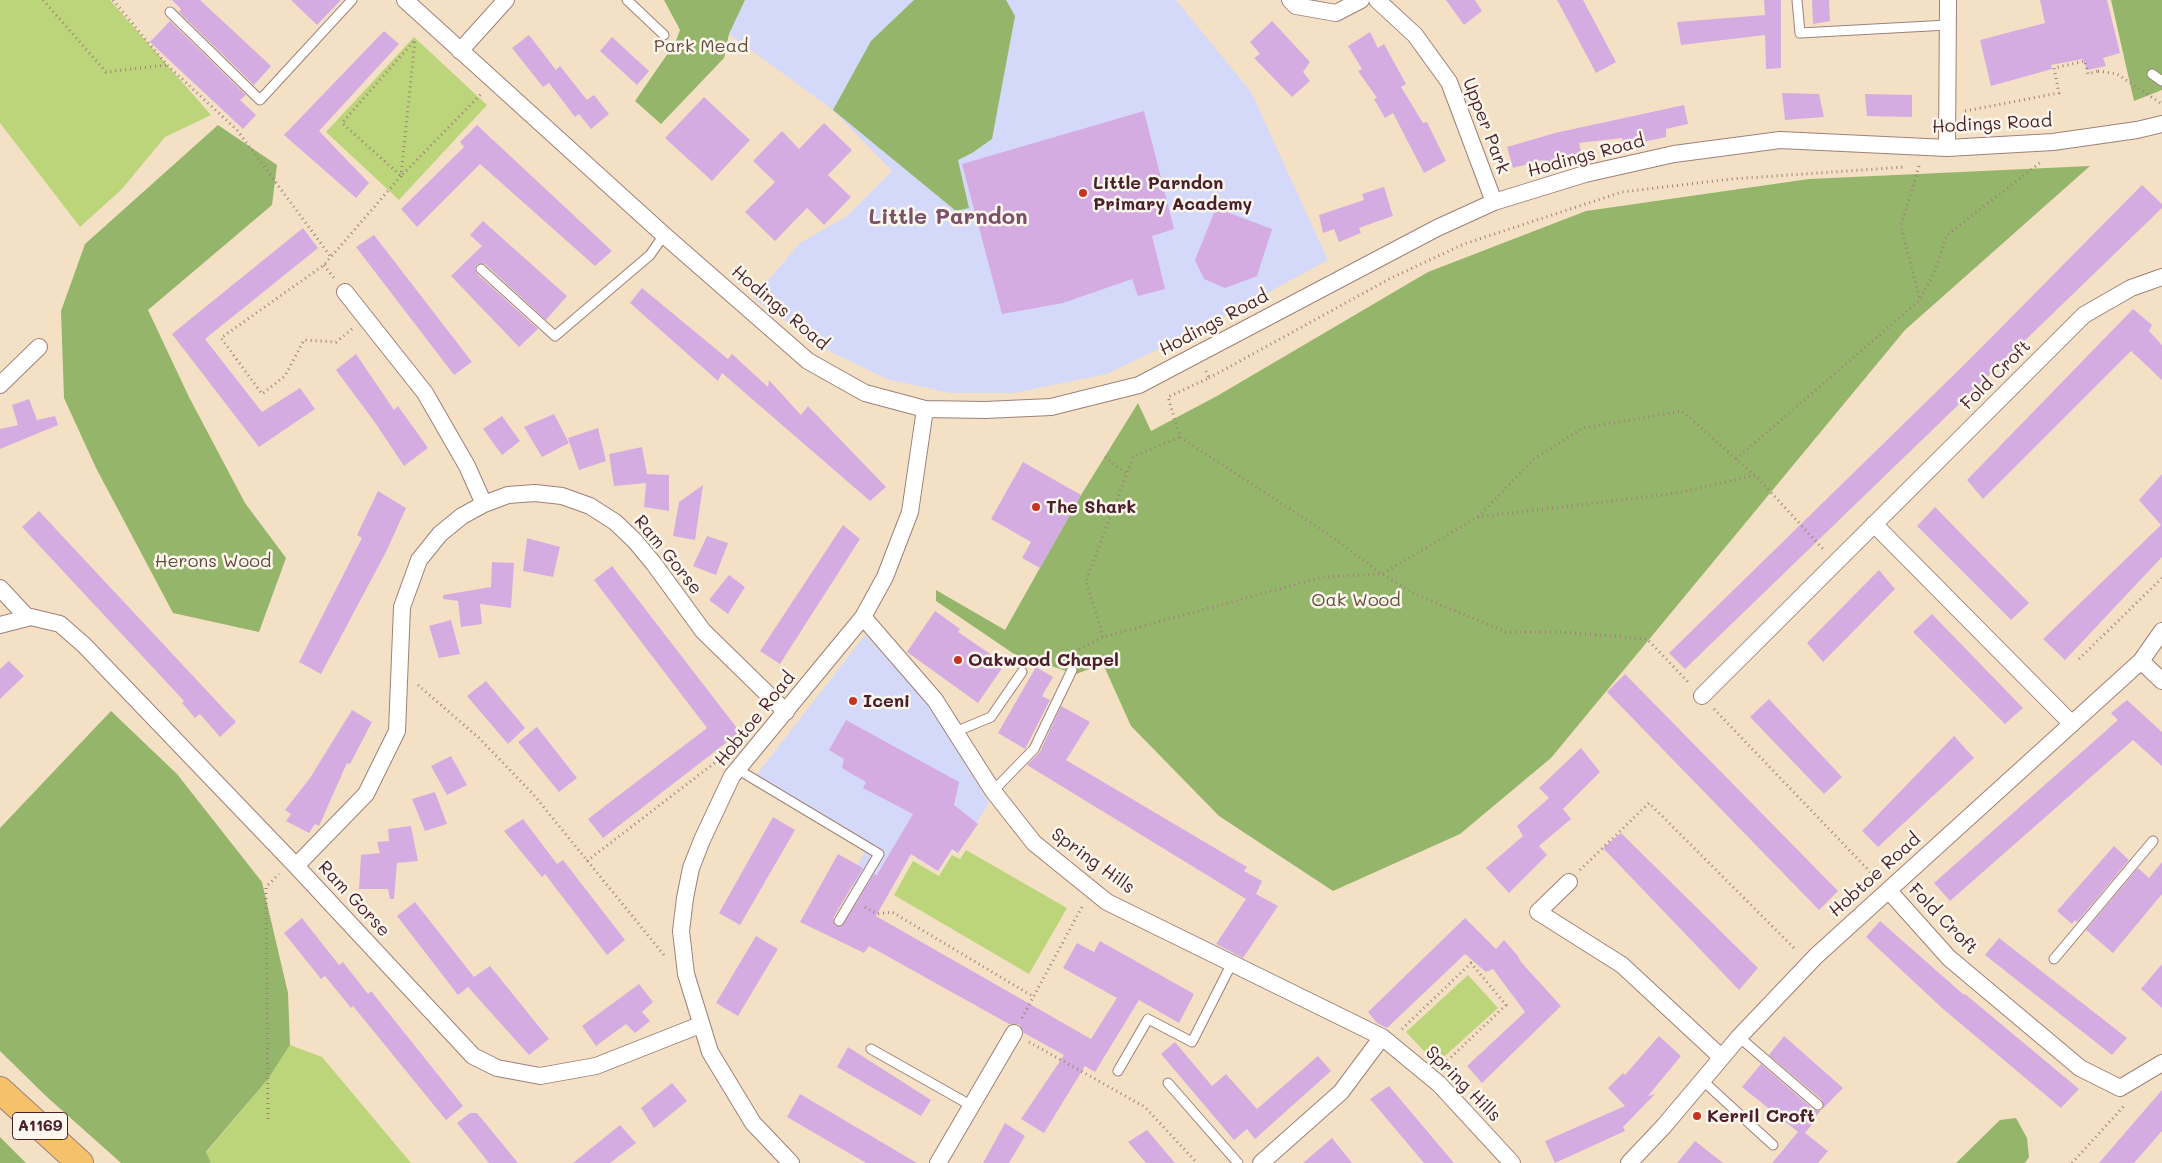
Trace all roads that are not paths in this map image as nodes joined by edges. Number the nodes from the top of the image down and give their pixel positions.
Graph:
1 (352, 0) edge
2 (405, 0) edge
3 (506, 0) edge
4 (627, 0) edge
5 (1290, 0) edge
6 (1361, 0) edge
7 (1377, 0) edge
8 (1797, 0) edge
9 (1948, 0) edge
10 (170, 12) dead end
11 (1948, 25) junction
12 (664, 35) dead end
13 (460, 51) junction
14 (2152, 74) dead end
15 (2162, 81) edge
16 (2162, 124) edge
17 (1947, 148) junction
18 (1494, 202) junction
19 (664, 236) junction
20 (481, 269) dead end
21 (2162, 277) edge
22 (345, 292) dead end
23 (39, 346) dead end
24 (0, 385) edge
25 (925, 409) junction
26 (484, 504) junction
27 (1874, 524) junction
28 (0, 588) edge
29 (863, 617) junction
30 (28, 618) junction
31 (0, 625) edge
32 (2162, 631) edge
33 (2141, 661) junction
34 (1072, 670) road end
35 (1022, 672) dead end
36 (2162, 681) edge
37 (1702, 696) road end
38 (786, 712) junction
39 (2072, 724) junction
40 (955, 732) junction
41 (735, 773) junction
42 (993, 791) junction
43 (2153, 840) dead end
44 (294, 864) junction
45 (1569, 882) road end
46 (1889, 891) junction
47 (839, 921) dead end
48 (2054, 959) dead end
49 (1232, 964) junction
50 (700, 1025) junction
51 (1014, 1033) road end
52 (1739, 1037) junction
53 (1385, 1039) junction
54 (871, 1050) dead end
55 (1721, 1057) junction
56 (2162, 1063) edge
57 (1118, 1071) dead end
58 (1702, 1080) junction
59 (1168, 1083) dead end
60 (0, 1090) edge
61 (1818, 1104) dead end
62 (972, 1106) junction
63 (1772, 1145) dead end
64 (80, 1163) edge
65 (791, 1163) edge
66 (938, 1163) edge
67 (1238, 1163) edge
68 (1261, 1163) edge
69 (1512, 1163) edge
70 (1629, 1163) edge

1 - 10 lane
2 - 13 street, Hodings Road
3 - 13 street
4 - 12 lane
5 - 6 street
7 - 18 street, Upper Park
8 - 11 lane
9 - 11 street
11 - 17 street
13 - 19 street, Hodings Road
14 - 15 lane
16 - 17 street, Hodings Road
17 - 18 street, Hodings Road
18 - 25 street, Hodings Road
19 - 20 lane
19 - 25 street, Hodings Road
21 - 27 street, Fold Croft
22 - 26 street
23 - 24 street
25 - 29 street, Hobtoe Road
26 - 38 street, Ram Gorse
26 - 44 street, Ram Gorse
27 - 37 street, Fold Croft
27 - 39 street
28 - 30 street
29 - 38 street, Hobtoe Road
29 - 40 street, Spring Hills
30 - 31 street
30 - 44 street
32 - 33 street, Hobtoe Road
33 - 36 street
33 - 39 street, Hobtoe Road
34 - 42 lane
35 - 40 lane
38 - 41 street, Hobtoe Road
39 - 46 street, Hobtoe Road
40 - 42 street, Spring Hills
41 - 47 lane
41 - 50 street, Hobtoe Road
42 - 49 street, Spring Hills
43 - 48 lane
44 - 50 street, Ram Gorse
45 - 55 street
46 - 52 street, Hobtoe Road
46 - 56 street, Fold Croft
49 - 53 street, Spring Hills
49 - 57 lane
50 - 65 street, Hobtoe Road
51 - 62 street
52 - 55 street, Hobtoe Road
52 - 61 lane
53 - 68 street
53 - 69 street, Spring Hills
54 - 62 lane
55 - 58 street, Hobtoe Road
58 - 63 lane
58 - 70 street, Hobtoe Road
59 - 67 lane
60 - 64 main road, A1169
62 - 66 street

